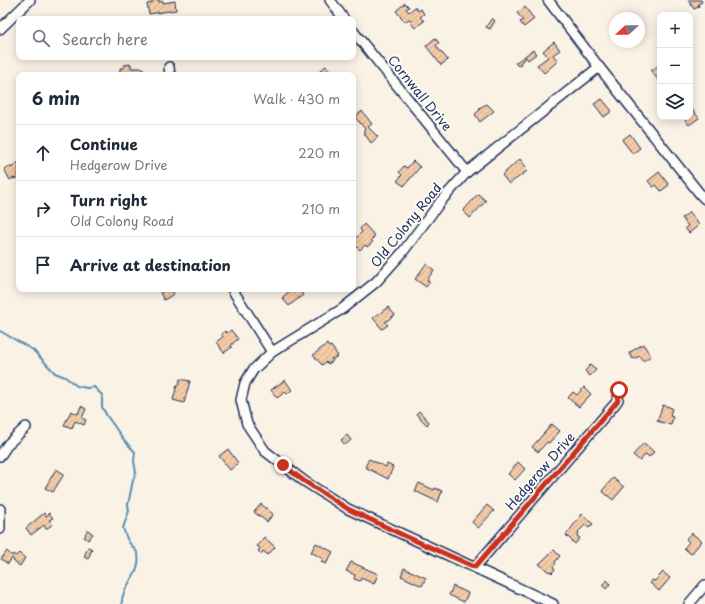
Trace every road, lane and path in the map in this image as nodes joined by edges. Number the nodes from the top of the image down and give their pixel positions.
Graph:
1 (30, 0) edge
2 (330, 0) edge
3 (548, 0) edge
4 (342, 16) edge
5 (0, 28) edge
6 (356, 35) edge
7 (599, 67) junction
8 (467, 172) junction
9 (703, 194) edge
10 (234, 292) edge
11 (272, 352) junction
12 (619, 390) dead end
13 (26, 427) dead end
14 (0, 456) edge
15 (0, 509) edge
16 (0, 529) edge
17 (475, 567) junction
18 (705, 585) edge
19 (552, 604) edge
20 (689, 604) edge

1 - 5 street
2 - 4 street
3 - 7 street
6 - 8 street, Cornwall Drive
7 - 8 street, Old Colony Road
7 - 9 street
8 - 11 street, Old Colony Road
10 - 11 street
11 - 17 street, Old Colony Road
12 - 17 street, Hedgerow Drive
13 - 14 street
15 - 16 street
17 - 19 street, Old Colony Road
18 - 20 street

